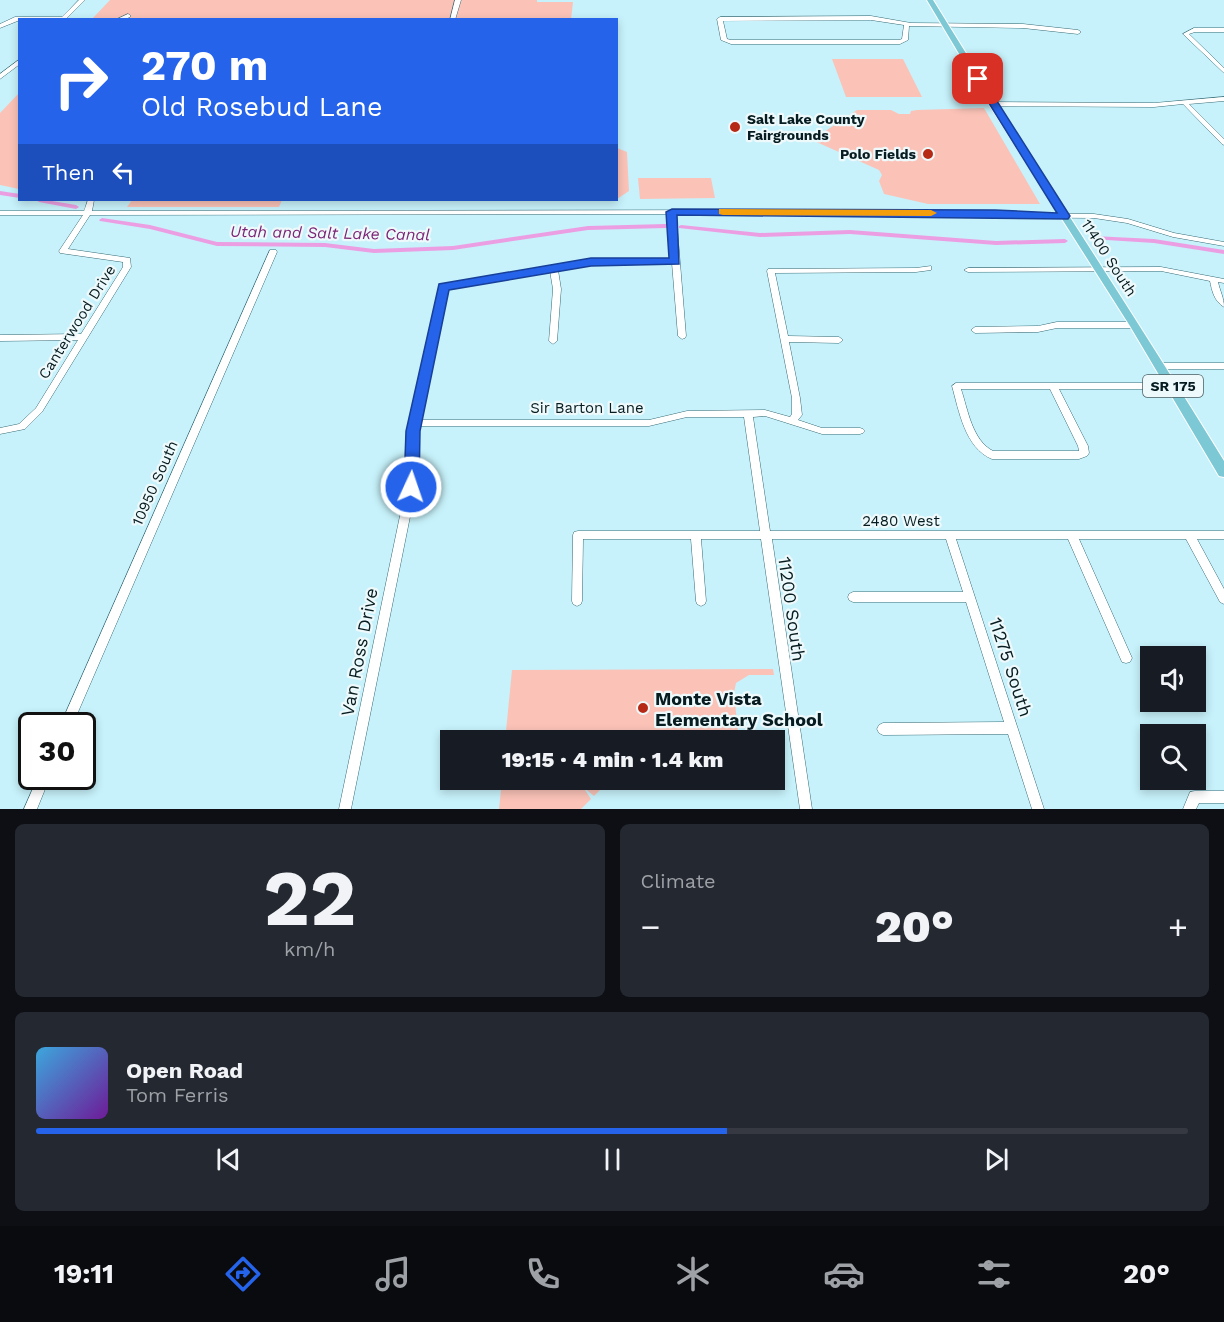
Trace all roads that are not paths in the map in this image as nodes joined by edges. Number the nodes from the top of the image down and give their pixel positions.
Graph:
1 (82, 0) edge
2 (458, 0) edge
3 (930, 0) edge
4 (128, 16) dead end
5 (64, 18) edge
6 (122, 18) edge
7 (453, 18) edge
8 (18, 20) edge
9 (907, 24) junction
10 (946, 25) junction
11 (0, 26) edge
12 (1224, 30) edge
13 (1078, 32) dead end
14 (18, 63) edge
15 (1224, 71) edge
16 (0, 77) edge
17 (1224, 99) edge
18 (1185, 103) junction
19 (993, 104) junction
20 (1224, 143) edge
21 (91, 201) edge
22 (672, 212) junction
23 (0, 213) edge
24 (87, 213) junction
25 (1064, 216) junction
26 (1224, 244) edge
27 (273, 252) dead end
28 (675, 261) junction
29 (928, 268) dead end
30 (554, 269) junction
31 (968, 270) dead end
32 (1099, 270) junction
33 (1214, 278) junction
34 (1224, 281) edge
35 (1224, 304) edge
36 (1135, 325) junction
37 (975, 330) dead end
38 (682, 336) dead end
39 (83, 337) junction
40 (0, 338) edge
41 (785, 339) junction
42 (839, 340) dead end
43 (553, 341) dead end
44 (1160, 366) junction
45 (1224, 366) edge
46 (1053, 386) junction
47 (1173, 386) junction
48 (748, 414) junction
49 (792, 420) junction
50 (415, 423) junction
51 (0, 431) edge
52 (860, 431) dead end
53 (1224, 472) edge
54 (1189, 535) junction
55 (1224, 535) edge
56 (696, 536) junction
57 (765, 536) junction
58 (950, 536) junction
59 (1072, 536) junction
60 (853, 597) dead end
61 (970, 597) junction
62 (1224, 599) edge
63 (577, 601) dead end
64 (701, 601) dead end
65 (1126, 658) dead end
66 (72, 712) edge
67 (1012, 728) junction
68 (883, 729) dead end
69 (38, 790) edge
70 (1224, 797) edge
71 (30, 809) edge
72 (345, 809) edge
73 (806, 809) edge
74 (1038, 809) edge
75 (1189, 809) edge

1 - 5 street
2 - 7 street
3 - 10 main road, 11400 South / SR 175
4 - 6 street
8 - 11 street
9 - 9 street
9 - 10 street
10 - 13 street
10 - 19 main road, 11400 South / SR 175
12 - 15 street
14 - 16 street
17 - 18 street
18 - 19 street
18 - 20 street
19 - 25 main road, 11400 South / SR 175
21 - 24 street
22 - 24 street
22 - 25 street
22 - 28 street
23 - 24 street
24 - 39 street, Canterwood Drive
25 - 26 street
25 - 32 main road, 11400 South / SR 175
27 - 66 street, 10950 South
28 - 30 street
28 - 38 street
29 - 41 street
30 - 43 street
30 - 50 street, Van Ross Drive
31 - 32 street
32 - 33 street
32 - 36 main road, 11400 South / SR 175
33 - 34 street
33 - 35 street
36 - 37 street
36 - 44 main road, 11400 South / SR 175
39 - 40 street
39 - 51 street, Canterwood Drive
41 - 42 street
41 - 49 street
44 - 45 street
44 - 47 main road, 11400 South / SR 175
46 - 46 street
46 - 47 street
47 - 53 main road, 11400 South / SR 175
48 - 49 street, Sir Barton Lane
48 - 50 street, Sir Barton Lane
48 - 57 street, 11200 South
49 - 52 street, Sir Barton Lane
50 - 72 street, Van Ross Drive
54 - 55 street, 2480 West
54 - 59 street, 2480 West
54 - 62 street
56 - 57 street, 2480 West
56 - 63 street, 2480 West
56 - 64 street
57 - 58 street, 2480 West
57 - 73 street, 11200 South
58 - 59 street, 2480 West
58 - 61 street, 11275 South
59 - 65 street
60 - 61 street
61 - 67 street, 11275 South
67 - 68 street
67 - 74 street, 11275 South
69 - 71 street
70 - 75 street

